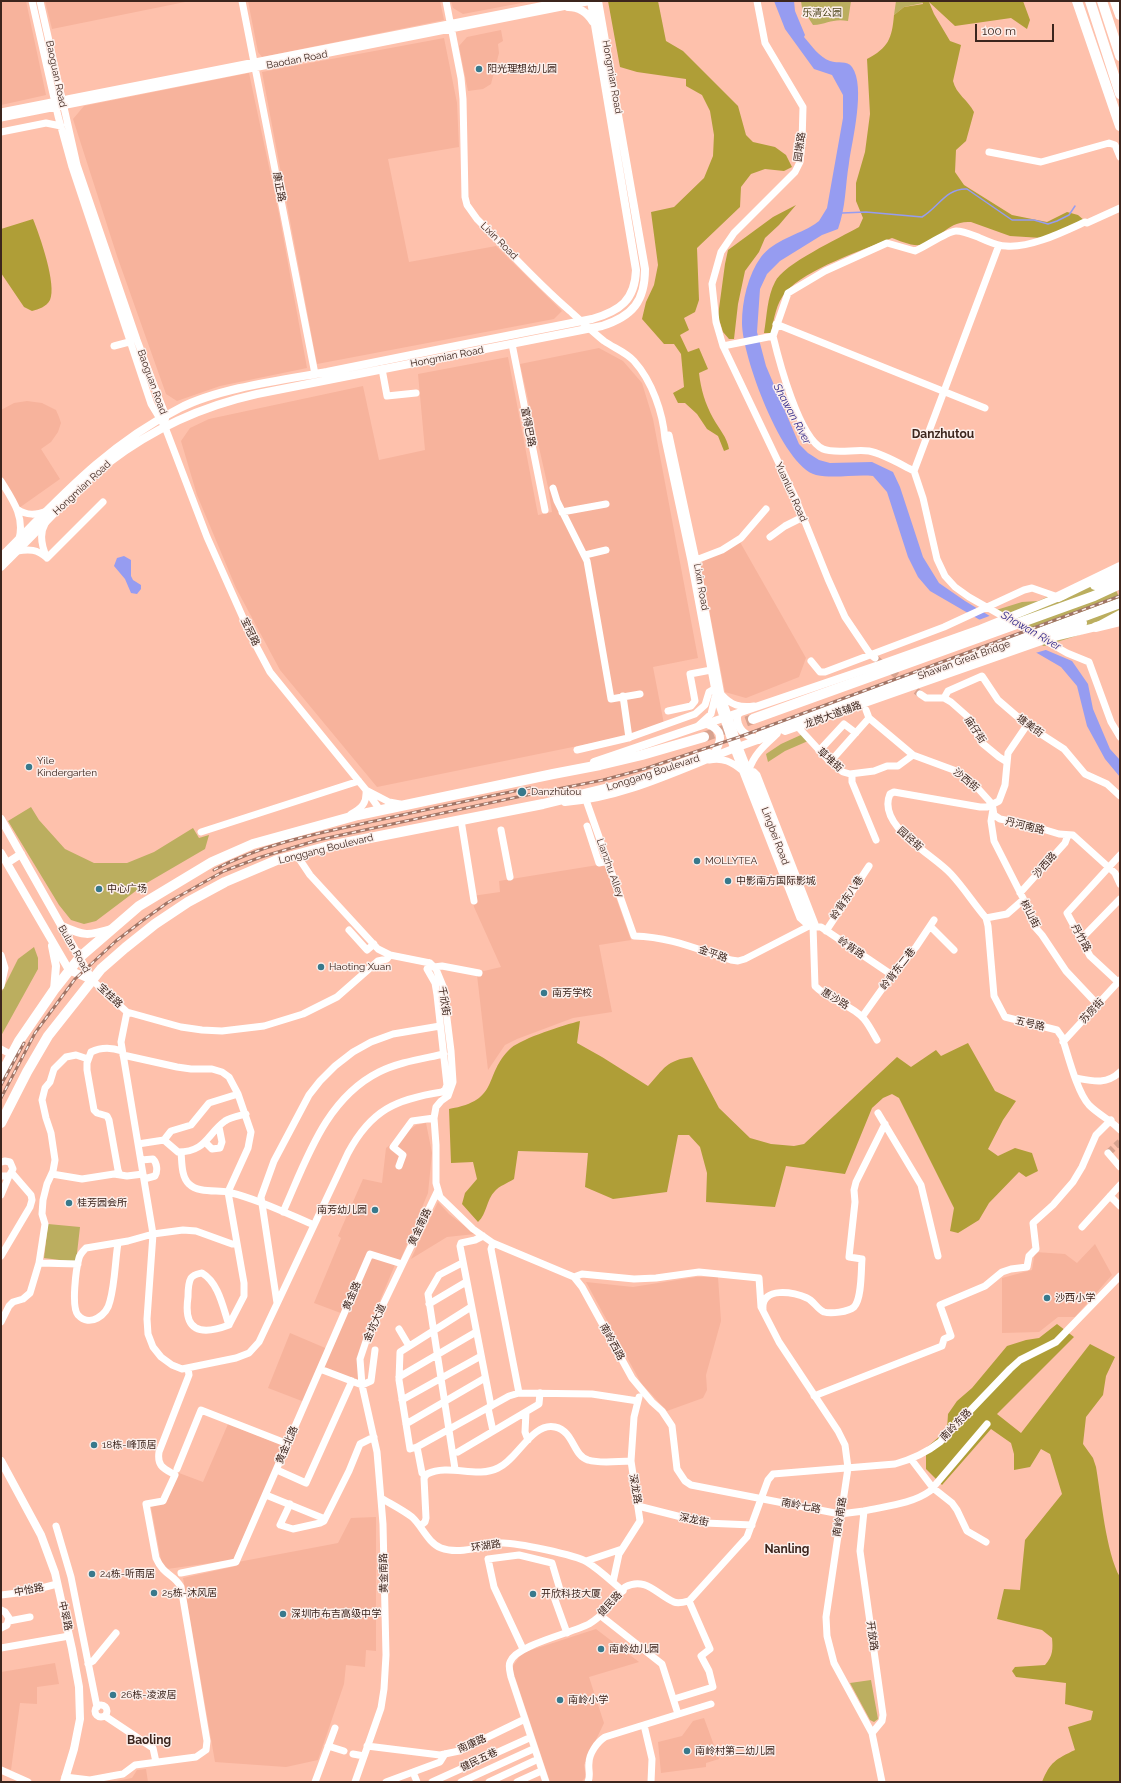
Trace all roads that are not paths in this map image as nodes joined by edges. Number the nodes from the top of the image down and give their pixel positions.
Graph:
1 (32, 1) edge
2 (40, 1) edge
3 (242, 1) edge
4 (446, 1) edge
5 (593, 1) edge
6 (756, 1) edge
7 (1077, 1) edge
8 (1087, 1) edge
9 (1090, 1) edge
10 (1103, 1) edge
11 (1115, 1) edge
12 (567, 4) edge
13 (1120, 15) edge
14 (451, 26) junction
15 (595, 26) junction
16 (1098, 27) junction
17 (1120, 56) edge
18 (255, 65) junction
19 (1120, 95) edge
20 (59, 103) junction
21 (1, 112) edge
22 (1, 118) edge
23 (60, 126) junction
24 (1120, 126) edge
25 (1, 132) edge
26 (989, 152) dead end
27 (1120, 157) edge
28 (1120, 208) edge
29 (998, 245) junction
30 (582, 321) junction
31 (776, 324) junction
32 (590, 328) junction
33 (773, 336) junction
34 (129, 342) junction
35 (512, 344) junction
36 (114, 346) dead end
37 (723, 346) junction
38 (382, 369) junction
39 (315, 374) junction
40 (945, 391) junction
41 (416, 393) dead end
42 (985, 408) dead end
43 (163, 417) junction
44 (165, 427) junction
45 (914, 471) junction
46 (1, 480) edge
47 (677, 482) junction
48 (553, 488) dead end
49 (104, 502) dead end
50 (606, 504) dead end
51 (17, 509) junction
52 (766, 509) dead end
53 (545, 510) dead end
54 (47, 511) junction
55 (562, 512) junction
56 (803, 518) junction
57 (46, 522) junction
58 (770, 537) dead end
59 (19, 539) junction
60 (606, 550) dead end
61 (17, 551) junction
62 (585, 555) junction
63 (47, 558) junction
64 (696, 560) junction
65 (3, 562) edge
66 (1120, 566) edge
67 (1, 571) edge
68 (1120, 572) edge
69 (1120, 576) edge
70 (1120, 584) edge
71 (1040, 590) junction
72 (700, 592) junction
73 (1058, 597) junction
74 (1120, 604) edge
75 (1035, 611) junction
76 (1120, 614) edge
77 (1120, 621) edge
78 (1096, 627) junction
79 (980, 629) junction
80 (1060, 629) junction
81 (1050, 638) junction
82 (940, 651) junction
83 (811, 661) dead end
84 (875, 663) junction
85 (710, 670) junction
86 (897, 688) junction
87 (716, 691) junction
88 (640, 694) dead end
89 (920, 694) tunnel mouth
90 (623, 696) junction
91 (944, 698) junction
92 (756, 706) junction
93 (744, 710) junction
94 (866, 710) dead end
95 (668, 711) dead end
96 (726, 717) junction
97 (753, 718) tunnel mouth
98 (869, 718) junction
99 (707, 724) junction
100 (1027, 725) junction
101 (693, 728) junction
102 (798, 728) junction
103 (856, 733) junction
104 (777, 734) junction
105 (704, 737) tunnel mouth
106 (1120, 737) edge
107 (629, 738) junction
108 (759, 738) junction
109 (737, 748) junction
110 (577, 750) dead end
111 (820, 751) junction
112 (913, 755) junction
113 (709, 757) junction
114 (830, 762) junction
115 (1007, 762) junction
116 (749, 771) junction
117 (553, 774) junction
118 (852, 774) junction
119 (359, 781) junction
120 (366, 790) junction
121 (1120, 796) edge
122 (586, 800) junction
123 (418, 802) junction
124 (543, 804) junction
125 (993, 807) junction
126 (380, 810) junction
127 (1, 819) edge
128 (338, 820) junction
129 (462, 820) junction
130 (587, 826) dead end
131 (501, 830) dead end
132 (201, 832) dead end
133 (1068, 835) junction
134 (876, 840) dead end
135 (1, 853) edge
136 (21, 854) junction
137 (296, 854) junction
138 (1120, 855) edge
139 (608, 861) junction
140 (7, 863) junction
141 (869, 866) dead end
142 (1108, 866) junction
143 (510, 877) dead end
144 (1120, 884) edge
145 (1022, 897) junction
146 (1120, 900) edge
147 (474, 901) dead end
148 (986, 918) junction
149 (812, 925) junction
150 (62, 926) junction
151 (112, 929) junction
152 (349, 930) dead end
153 (826, 931) junction
154 (634, 936) joint
155 (50, 937) junction
156 (1081, 939) junction
157 (374, 944) junction
158 (954, 950) dead end
159 (390, 954) junction
160 (1, 955) edge
161 (80, 957) junction
162 (432, 965) junction
163 (69, 970) junction
164 (479, 973) dead end
165 (892, 975) junction
166 (92, 980) junction
167 (1119, 981) edge
168 (1, 986) edge
169 (54, 990) junction
170 (1098, 1005) junction
171 (127, 1012) junction
172 (862, 1017) junction
173 (440, 1026) junction
174 (877, 1040) dead end
175 (1063, 1042) junction
176 (1, 1049) edge
177 (122, 1053) junction
178 (444, 1054) junction
179 (12, 1055) junction
180 (88, 1059) junction
181 (1120, 1072) edge
182 (1, 1075) edge
183 (1076, 1078) junction
184 (238, 1094) junction
185 (878, 1113) dead end
186 (246, 1114) junction
187 (434, 1118) junction
188 (1111, 1120) junction
189 (1, 1123) edge
190 (885, 1124) junction
191 (219, 1127) junction
192 (1120, 1130) edge
193 (164, 1140) junction
194 (206, 1143) junction
195 (138, 1144) junction
196 (181, 1152) junction
197 (1108, 1153) dead end
198 (141, 1160) junction
199 (1, 1162) edge
200 (399, 1166) dead end
201 (1120, 1167) edge
202 (52, 1174) junction
203 (11, 1175) junction
204 (120, 1175) junction
205 (1, 1176) edge
206 (143, 1176) junction
207 (1120, 1185) edge
208 (438, 1190) junction
209 (228, 1192) junction
210 (1, 1195) edge
211 (1110, 1196) junction
212 (260, 1203) junction
213 (1120, 1206) edge
214 (283, 1212) junction
215 (314, 1225) junction
216 (1082, 1227) dead end
217 (153, 1234) junction
218 (483, 1236) junction
219 (118, 1243) junction
220 (493, 1243) junction
221 (237, 1244) junction
222 (1, 1256) edge
223 (938, 1256) dead end
224 (39, 1263) junction
225 (462, 1263) junction
226 (78, 1264) junction
227 (402, 1264) junction
228 (1120, 1276) edge
229 (574, 1277) junction
230 (466, 1282) junction
231 (277, 1304) junction
232 (429, 1304) junction
233 (471, 1307) junction
234 (764, 1313) junction
235 (1, 1321) edge
236 (229, 1325) junction
237 (399, 1329) dead end
238 (433, 1331) junction
239 (476, 1332) junction
240 (409, 1346) junction
241 (375, 1350) dead end
242 (437, 1355) junction
243 (481, 1356) junction
244 (188, 1368) junction
245 (320, 1369) junction
246 (398, 1377) junction
247 (441, 1378) junction
248 (485, 1378) junction
249 (352, 1381) junction
250 (362, 1385) junction
251 (641, 1389) junction
252 (519, 1393) junction
253 (540, 1393) junction
254 (814, 1396) junction
255 (402, 1400) junction
256 (638, 1401) junction
257 (444, 1402) junction
258 (489, 1407) junction
259 (526, 1412) junction
260 (406, 1424) junction
261 (987, 1424) dead end
262 (449, 1429) junction
263 (493, 1431) junction
264 (374, 1437) junction
265 (528, 1440) junction
266 (288, 1444) junction
267 (417, 1447) junction
268 (458, 1452) dead end
269 (912, 1459) junction
270 (1, 1461) edge
271 (631, 1461) junction
272 (848, 1468) junction
273 (177, 1469) dead end
274 (455, 1469) junction
275 (276, 1470) junction
276 (425, 1476) junction
277 (933, 1488) junction
278 (266, 1495) junction
279 (381, 1498) junction
280 (762, 1499) junction
281 (290, 1504) junction
282 (638, 1506) junction
283 (864, 1511) junction
284 (840, 1514) junction
285 (325, 1519) junction
286 (752, 1525) junction
287 (56, 1526) dead end
288 (420, 1526) junction
289 (986, 1542) dead end
290 (622, 1549) junction
291 (586, 1562) junction
292 (181, 1573) dead end
293 (613, 1582) junction
294 (57, 1584) junction
295 (623, 1591) junction
296 (1, 1595) edge
297 (689, 1601) junction
298 (1, 1610) edge
299 (601, 1616) junction
300 (30, 1617) dead end
301 (9, 1621) junction
302 (1, 1628) edge
303 (116, 1633) dead end
304 (568, 1633) junction
305 (69, 1636) junction
306 (1, 1648) edge
307 (523, 1649) junction
308 (88, 1664) junction
309 (674, 1699) junction
310 (711, 1704) dead end
311 (678, 1714) junction
312 (525, 1719) junction
313 (644, 1725) junction
314 (335, 1728) dead end
315 (872, 1733) junction
316 (527, 1739) dead end
317 (328, 1746) junction
318 (367, 1746) junction
319 (531, 1750) dead end
320 (344, 1751) dead end
321 (353, 1754) dead end
322 (445, 1754) junction
323 (364, 1756) junction
324 (534, 1761) dead end
325 (156, 1762) junction
326 (1, 1770) edge
327 (413, 1772) junction
328 (539, 1772) dead end
329 (64, 1780) edge
330 (28, 1782) edge
331 (315, 1782) edge
332 (355, 1782) edge
333 (386, 1782) edge
334 (417, 1782) edge
335 (432, 1782) edge
336 (461, 1782) edge
337 (489, 1782) edge
338 (517, 1782) edge
339 (546, 1782) edge
340 (588, 1782) edge
341 (651, 1782) edge
342 (882, 1782) edge

1 - 20 street, Baoguan Road
2 - 20 street, Baoguan Road
3 - 18 street, 康正路
4 - 14 street, Lixin Road
5 - 12 street, Baodan Road
5 - 15 main road, Hongmian Road
5 - 32 main road, Hongmian Road
6 - 37 street, Yuanlun Road
7 - 24 highway
8 - 16 highway
9 - 16 highway
10 - 17 highway
11 - 13 highway
12 - 14 street, Baodan Road
12 - 15 main road
14 - 18 street, Baodan Road
14 - 30 street, Lixin Road
15 - 30 main road, Hongmian Road
16 - 19 highway
18 - 20 street, Baodan Road
18 - 39 street, 康正路
20 - 21 street, Baodan Road
20 - 22 street, Baodan Road
20 - 23 street, Baoguan Road
20 - 43 street, Baoguan Road
23 - 25 street
23 - 34 street, Baoguan Road
26 - 27 street
28 - 29 street
29 - 31 street
29 - 40 street
30 - 32 street, Lixin Road
30 - 39 main road, Hongmian Road
31 - 33 street
31 - 40 street
32 - 35 main road, Hongmian Road
32 - 47 street, Lixin Road
33 - 37 street
33 - 45 street
34 - 36 street
34 - 43 street, Baoguan Road
35 - 38 main road, Hongmian Road
35 - 53 street, 富得巴路
37 - 56 street, Yuanlun Road
38 - 41 street
38 - 44 main road, Hongmian Road
39 - 43 main road, Hongmian Road
40 - 42 street
40 - 45 street
43 - 44 street, Baoguan Road
43 - 54 main road, Hongmian Road
44 - 57 main road, Hongmian Road
44 - 119 street, 宝冠路
45 - 106 street
46 - 51 street
47 - 64 street, Lixin Road
47 - 72 street, Lixin Road
48 - 55 street
49 - 63 street
50 - 55 street
51 - 54 street
51 - 59 street
52 - 64 street
54 - 59 main road, Hongmian Road
55 - 62 street
56 - 58 street
56 - 84 street, Yuanlun Road
57 - 61 main road, Hongmian Road
57 - 63 street
59 - 65 main road, Hongmian Road
60 - 62 street
61 - 63 street
61 - 65 main road, Hongmian Road
62 - 90 street
64 - 72 street, Lixin Road
65 - 67 main road
66 - 73 highway
68 - 73 main road
69 - 73 highway
70 - 75 highway
71 - 73 street
71 - 75 street
71 - 84 street
72 - 85 street, Lixin Road
72 - 87 street, Lixin Road
73 - 75 main road
74 - 80 highway
75 - 79 main road
75 - 82 highway, Shawan Great Bridge
76 - 78 main road, 龙岗大道辅路
77 - 78 highway
78 - 81 main road, 龙岗大道辅路
79 - 82 highway
79 - 84 main road
80 - 81 highway
80 - 86 highway, Shawan Great Bridge
81 - 86 main road, 龙岗大道辅路
82 - 84 highway, Shawan Great Bridge
83 - 84 street
84 - 92 main road
84 - 97 highway
85 - 87 street, Lixin Road
85 - 95 street
86 - 102 main road, 龙岗大道辅路
86 - 108 highway
87 - 92 street
87 - 96 street, Lixin Road
87 - 101 street
87 - 107 street
88 - 90 street
89 - 91 street
90 - 107 street
91 - 100 street, 塘美街
91 - 115 street, 庙仔街
92 - 93 main road
93 - 96 main road
93 - 108 main road
94 - 98 street
96 - 99 main road
96 - 109 street, Lixin Road
98 - 103 street
98 - 112 street, 沙西街
99 - 101 main road
99 - 113 main road
100 - 115 street
100 - 121 street, 塘美街
101 - 117 main road
102 - 104 main road, 龙岗大道辅路
102 - 111 street, 草堆街
103 - 111 street
103 - 114 street
104 - 108 main road, 龙岗大道辅路
104 - 116 street
105 - 117 highway, Longgang Boulevard
107 - 110 street
108 - 109 main road, 龙岗大道辅路
109 - 113 main road, 龙岗大道辅路
109 - 116 street, Lingbei Road
111 - 114 street, 草堆街
112 - 118 street, 草堆街
112 - 125 street, 沙西街
113 - 116 street
113 - 122 main road, 龙岗大道辅路
113 - 124 highway, Longgang Boulevard
114 - 118 street, 草堆街
115 - 125 street
116 - 149 street, Lingbei Road
116 - 149 street
117 - 123 highway, Longgang Boulevard
118 - 134 street
119 - 120 street, 宝冠路
119 - 132 street
120 - 123 street
120 - 126 street, 宝冠路
120 - 128 street
122 - 124 main road, 龙岗大道辅路
122 - 139 street, Lianzhu Alley
123 - 126 highway, Longgang Boulevard
124 - 129 highway, Longgang Boulevard
125 - 133 street, 丹河南路
125 - 145 street, 树山街
125 - 148 street, 园径街
126 - 128 highway, Longgang Boulevard
127 - 136 main road, Bulan Road
128 - 151 highway, Longgang Boulevard
129 - 137 highway, Longgang Boulevard
129 - 147 street
130 - 139 street
131 - 143 street
133 - 142 street, 丹河南路
133 - 145 street, 沙西路
135 - 140 main road, Bulan Road
136 - 140 main road
136 - 150 main road, Bulan Road
137 - 157 street
137 - 166 highway, Longgang Boulevard
138 - 142 street, 丹竹路
139 - 154 street, Lianzhu Alley
140 - 155 main road, Bulan Road
141 - 153 street, 岭背东八巷
142 - 144 street, 丹河南路
142 - 156 street, 丹竹路
145 - 148 street, 沙西路
145 - 170 street, 树山街
146 - 156 street
148 - 175 street, 五号路
149 - 153 street, 岭背路
149 - 154 street, 金平路
149 - 172 street, 惠沙路
150 - 151 main road
150 - 161 main road, Bulan Road
151 - 161 highway, Longgang Boulevard
152 - 157 street
153 - 165 street, 岭背路
155 - 163 main road, Bulan Road
155 - 169 main road
156 - 167 street, 丹竹路
157 - 159 street
158 - 165 street, 岭背东二巷
159 - 162 street
159 - 171 street
160 - 168 street
161 - 163 highway, Longgang Boulevard
161 - 166 main road, Bulan Road
162 - 164 street
162 - 173 street
162 - 187 street, 千欣街
163 - 166 main road, Bulan Road
163 - 169 highway, Longgang Boulevard
165 - 172 street, 岭背东二巷
166 - 171 street, 宝桂路
166 - 189 highway, Longgang Boulevard
167 - 170 street, 苏房街
169 - 179 highway, Longgang Boulevard
170 - 175 street, 苏房街
171 - 177 street
172 - 174 street, 惠沙路
173 - 178 street
173 - 212 street
175 - 183 street, 五号路
176 - 179 street
177 - 180 street
177 - 184 street
177 - 195 street
178 - 214 street
178 - 215 street
179 - 182 highway, Longgang Boulevard
180 - 202 street
180 - 204 street
181 - 183 street
183 - 188 street, 五号路
184 - 186 street
184 - 193 street
185 - 190 street
186 - 191 street
186 - 209 street
187 - 200 street
187 - 208 street, 千欣街
188 - 192 street, 五号路
188 - 254 street
190 - 223 street
190 - 234 street
191 - 194 street
191 - 194 street
193 - 195 street
193 - 196 street
194 - 196 street
195 - 198 street
196 - 209 street
197 - 201 street
198 - 206 street
198 - 206 street
199 - 203 street
202 - 204 street
202 - 224 street
203 - 205 street
203 - 210 street
203 - 222 street
204 - 206 street
206 - 217 street
207 - 211 street
208 - 218 street
208 - 227 street, 黄金南路
209 - 212 street
209 - 221 street
211 - 213 street
211 - 216 street
212 - 214 street
212 - 231 street
214 - 215 street
215 - 231 street
217 - 219 street
217 - 221 street
217 - 244 street
218 - 220 street
218 - 225 street
219 - 226 street
219 - 226 street
220 - 229 street
220 - 252 street
221 - 236 street
224 - 226 street
224 - 235 street
225 - 230 street
225 - 232 street
227 - 245 street, 黄金路
227 - 250 street, 金坑大道
228 - 269 street, 南岭东路
229 - 234 street, 南岭南路
229 - 251 street, 南岭西路
230 - 232 street
230 - 233 street
231 - 244 street
232 - 238 street
233 - 238 street
233 - 239 street
234 - 254 street, 南岭南路
236 - 236 street
237 - 240 street
238 - 240 street
238 - 242 street
239 - 242 street
239 - 243 street
240 - 246 street
241 - 250 street
242 - 246 street
242 - 247 street
243 - 247 street
243 - 248 street
244 - 325 street
245 - 249 street
245 - 266 street, 黄金北路
246 - 255 street
247 - 255 street
247 - 257 street
248 - 257 street
248 - 258 street
249 - 250 street
249 - 275 street
250 - 264 street, 黄金南路
251 - 256 street, 深龙路
251 - 280 street, 南岭西路
252 - 253 street
252 - 258 street
253 - 256 street
253 - 259 street
254 - 272 street, 南岭南路
255 - 260 street
256 - 271 street, 深龙路
257 - 260 street
257 - 262 street
258 - 262 street
258 - 263 street
259 - 263 street
259 - 265 street
260 - 267 street
261 - 277 street
262 - 267 street
262 - 274 street
263 - 268 street
264 - 279 street, 黄金南路
264 - 285 street
265 - 271 street
265 - 274 street
266 - 273 street
266 - 275 street, 黄金北路
267 - 276 street
269 - 272 street, 南岭东路
269 - 277 street
270 - 294 main road, 中翠路
271 - 282 street, 深龙路
272 - 280 street, 南岭东路
272 - 284 street, 南岭南路
274 - 276 street
275 - 278 street, 黄金北路
276 - 288 street
277 - 283 street
277 - 289 street
278 - 281 street
278 - 292 street, 黄金北路
279 - 288 street, 环湖路
279 - 318 street, 黄金南路
280 - 284 street, 南岭七路
280 - 286 street
281 - 285 street
281 - 285 street
282 - 286 street, 深龙街
282 - 290 street, 深龙路
283 - 284 street
283 - 315 street, 开放路
284 - 315 street, 南岭南路
286 - 297 street
287 - 308 street
288 - 291 street, 环湖路
290 - 291 street
290 - 293 street, 深龙路
291 - 293 street, 环湖路
293 - 295 street, 环湖路
294 - 296 street, 中怡路
294 - 305 main road, 中翠路
295 - 297 street, 健民路
295 - 299 street, 健民路
297 - 309 street
298 - 301 street
299 - 304 street, 健民路
299 - 309 street
300 - 301 street
301 - 302 street
303 - 308 street
304 - 307 street, 健民路
304 - 307 street
305 - 306 street
305 - 329 main road, 中翠路
307 - 312 street, 健民路
308 - 325 street
309 - 311 street
310 - 311 street
311 - 313 street
312 - 322 street, 南康路
312 - 339 street, 健民路
313 - 340 street
313 - 341 street
314 - 317 street
315 - 342 street
316 - 335 street, 健民五巷
317 - 320 street
317 - 331 street
318 - 322 street, 南康路
318 - 323 street, 黄金南路
319 - 336 street
321 - 323 street
322 - 327 street
323 - 332 street, 黄金南路
324 - 337 street
325 - 329 street
326 - 330 street
327 - 333 street
327 - 334 street
328 - 338 street

